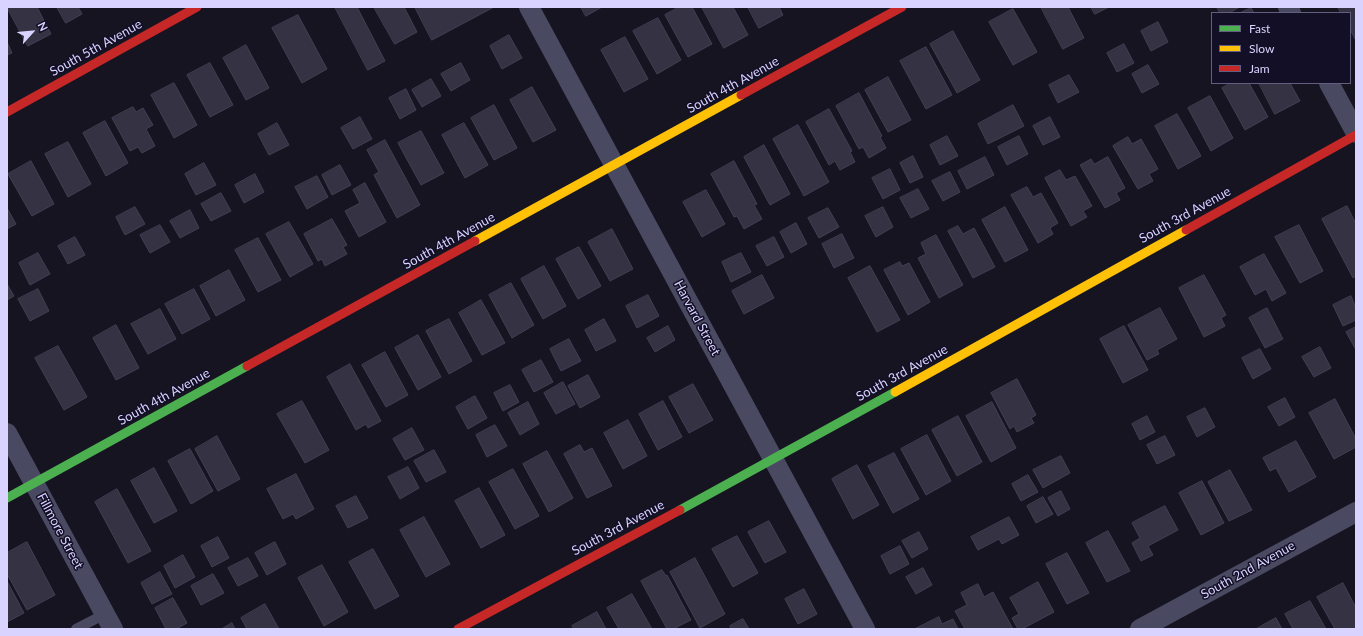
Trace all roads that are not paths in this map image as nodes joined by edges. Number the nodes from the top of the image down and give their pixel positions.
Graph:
1 (197, 7) edge
2 (529, 7) edge
3 (902, 7) edge
4 (1330, 84) edge
5 (7, 112) edge
6 (1356, 134) edge
7 (614, 165) junction
8 (7, 433) edge
9 (774, 460) junction
10 (34, 483) junction
11 (7, 498) edge
12 (1356, 512) edge
13 (109, 622) edge
14 (76, 629) edge
15 (458, 629) edge
16 (865, 629) edge
17 (1140, 629) edge

1 - 5 street, South 5th Avenue
2 - 7 street, Harvard Street
3 - 7 street, South 4th Avenue
4 - 6 street
6 - 9 street, South 3rd Avenue
7 - 9 street, Harvard Street
7 - 10 street, South 4th Avenue
8 - 10 street, Fillmore Street
9 - 15 street, South 3rd Avenue
9 - 16 street, Harvard Street
10 - 11 street, South 4th Avenue
10 - 13 street, Fillmore Street
12 - 17 street, South 2nd Avenue
13 - 14 lane

